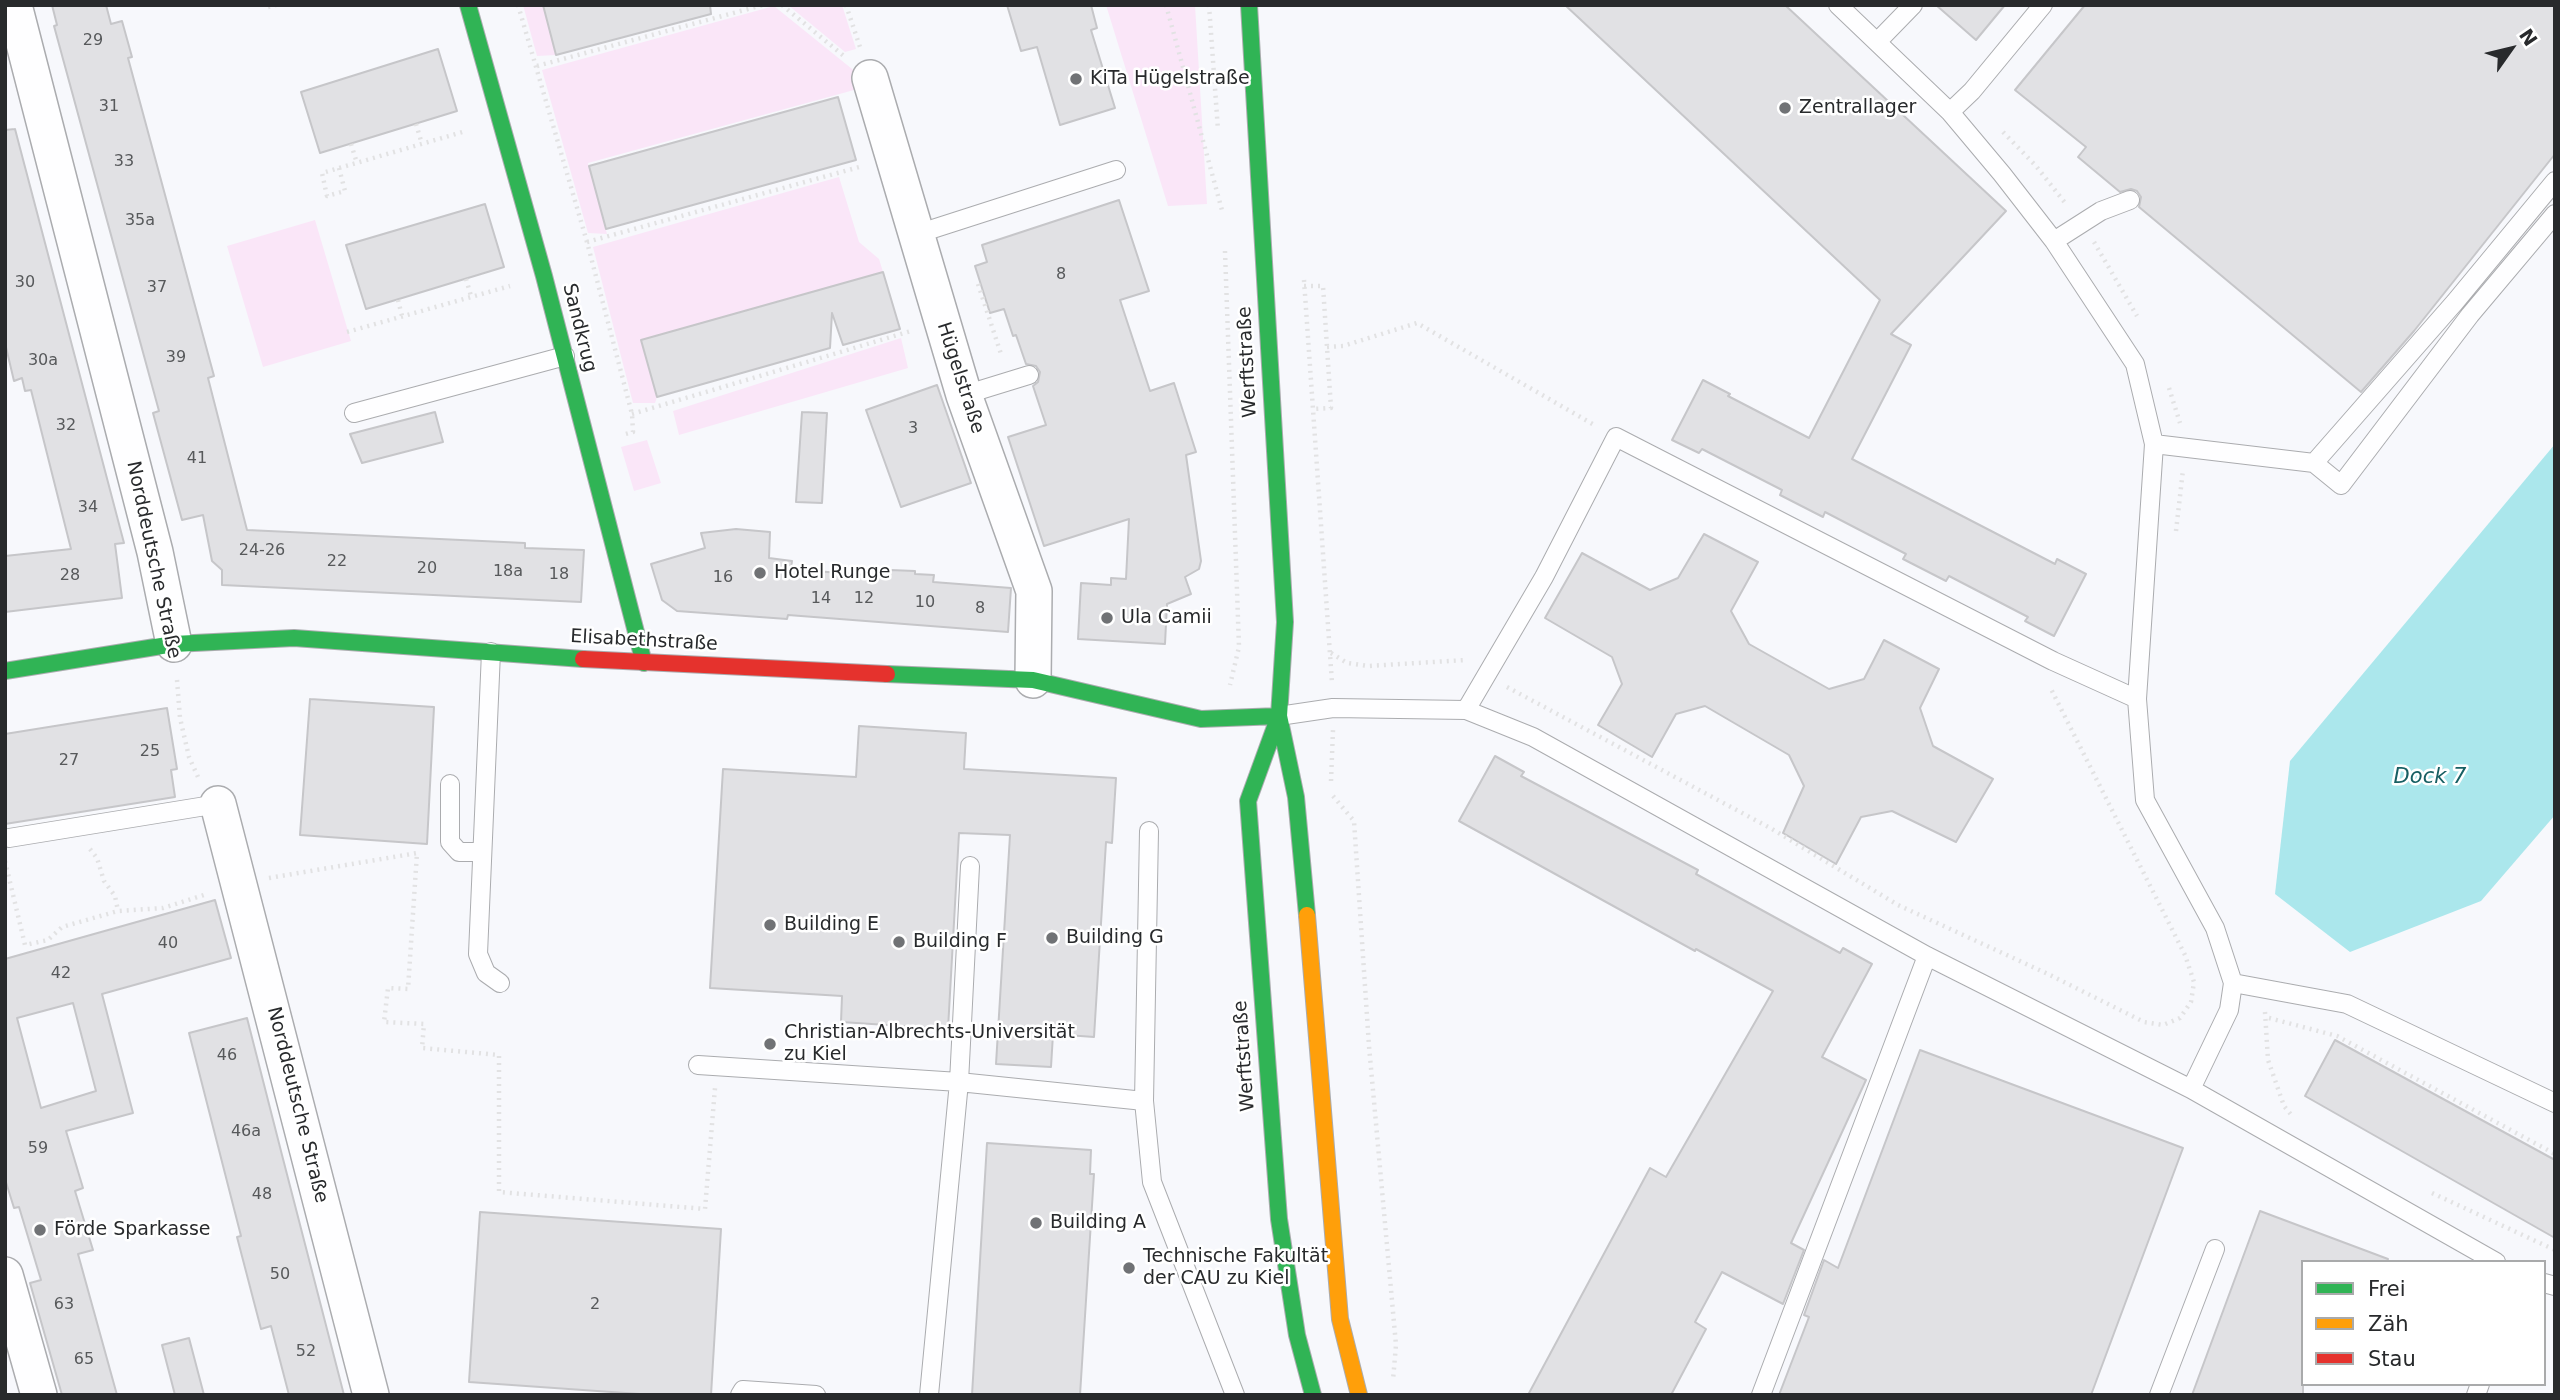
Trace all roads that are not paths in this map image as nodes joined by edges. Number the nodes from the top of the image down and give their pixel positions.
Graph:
1 (14, 5) edge
2 (468, 5) edge
3 (1249, 5) edge
4 (1839, 5) edge
5 (1913, 5) edge
6 (2043, 5) edge
7 (1877, 42) junction
8 (870, 78) road end
9 (1950, 112) junction
10 (1116, 170) dead end
11 (2555, 181) edge
12 (2130, 200) dead end
13 (2555, 214) edge
14 (917, 234) junction
15 (2054, 241) junction
16 (2455, 302) junction
17 (2470, 315) junction
18 (565, 356) junction
19 (1029, 374) dead end
20 (962, 388) junction
21 (354, 414) dead end
22 (2154, 444) junction
23 (2314, 463) junction
24 (174, 644) junction
25 (491, 652) junction
26 (644, 663) junction
27 (5, 671) edge
28 (1033, 680) junction
29 (2137, 699) junction
30 (1466, 710) junction
31 (1279, 716) junction
32 (450, 784) dead end
33 (218, 804) joint
34 (1149, 831) dead end
35 (9, 838) dead end
36 (482, 852) junction
37 (970, 866) dead end
38 (1927, 956) junction
39 (500, 983) dead end
40 (2233, 983) junction
41 (698, 1065) dead end
42 (959, 1082) junction
43 (2191, 1089) junction
44 (1144, 1101) junction
45 (2555, 1103) edge
46 (2215, 1250) dead end
47 (2492, 1260) edge
48 (5, 1275) edge
49 (39, 1395) edge
50 (371, 1395) edge
51 (740, 1395) edge
52 (816, 1395) edge
53 (929, 1395) edge
54 (1235, 1395) edge
55 (1313, 1395) edge
56 (1359, 1395) edge
57 (1761, 1395) edge
58 (2159, 1395) edge

1 - 24 street, Norddeutsche Straße
2 - 18 main road, Sandkrug
3 - 31 main road, Werftstraße
4 - 7 lane
5 - 7 lane
6 - 9 lane
7 - 9 lane
8 - 14 street, Hügelstraße
9 - 15 lane
10 - 14 lane
11 - 16 lane
12 - 15 lane
13 - 17 lane
14 - 20 street, Hügelstraße
15 - 22 lane
16 - 17 lane
16 - 23 lane
17 - 23 lane
18 - 21 lane
18 - 26 main road, Sandkrug
19 - 20 lane
20 - 28 street, Hügelstraße
22 - 23 lane
22 - 29 lane
24 - 25 main road, Elisabethstraße
24 - 27 main road, Elisabethstraße
25 - 26 main road, Elisabethstraße
25 - 36 lane
26 - 28 main road, Elisabethstraße
28 - 31 main road, Elisabethstraße
29 - 30 lane
29 - 40 lane
30 - 31 lane
30 - 38 lane
31 - 55 main road, Werftstraße
31 - 56 main road, Werftstraße
32 - 36 lane
33 - 35 lane
33 - 50 street, Norddeutsche Straße
34 - 44 lane
36 - 39 lane
37 - 42 lane
38 - 43 lane
38 - 57 lane
40 - 43 lane
40 - 45 lane
41 - 42 lane
42 - 44 lane
42 - 53 lane
43 - 47 lane
44 - 54 lane
46 - 58 lane
48 - 49 street
51 - 52 lane

